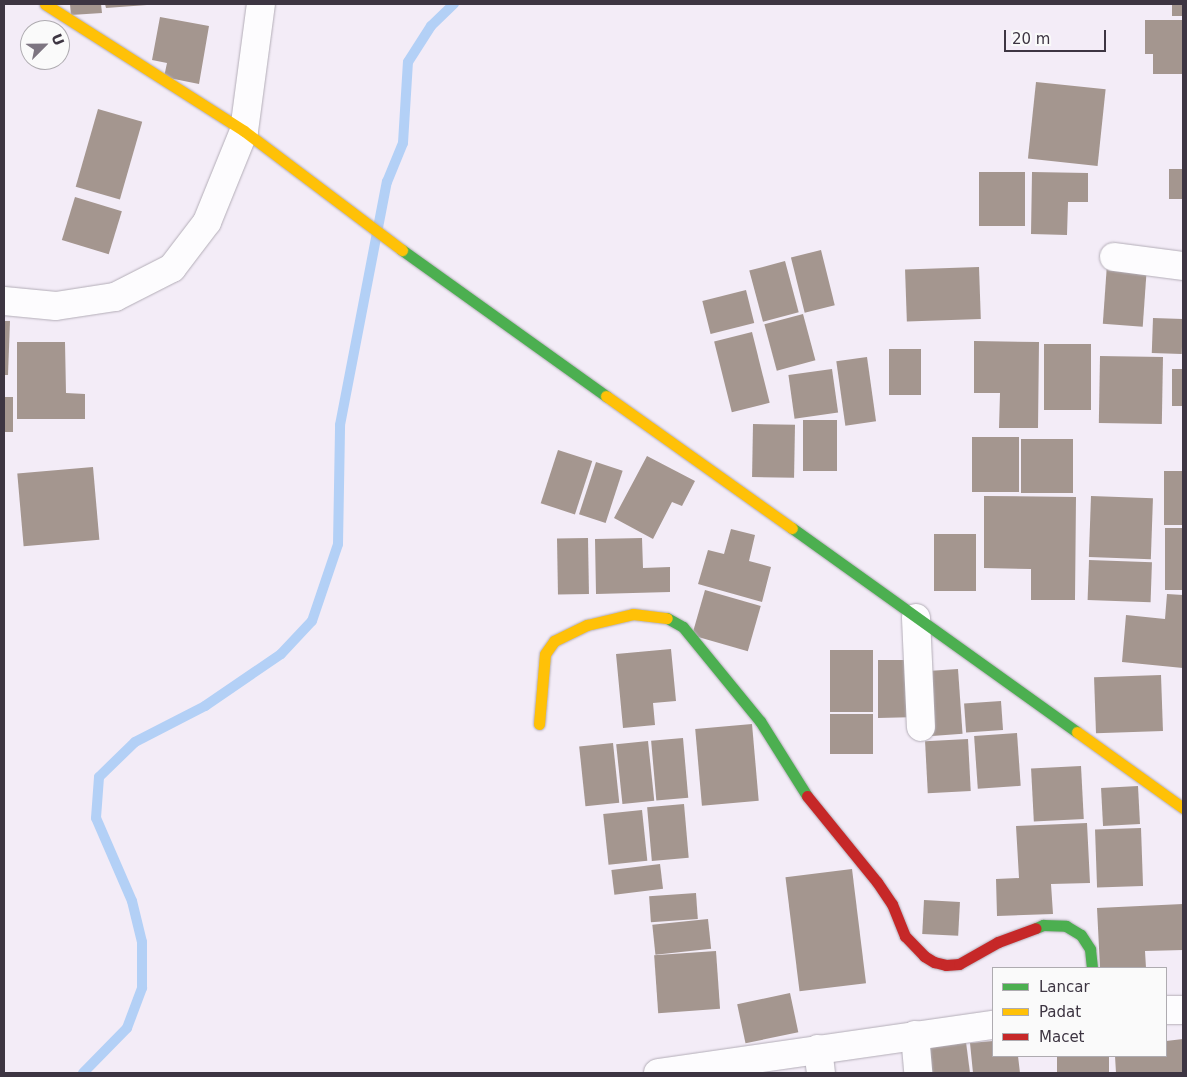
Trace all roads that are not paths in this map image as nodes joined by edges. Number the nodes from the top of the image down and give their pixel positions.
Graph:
1 (45, 4) edge
2 (261, 4) edge
3 (244, 131) junction
4 (1114, 257) dead end
5 (1183, 266) edge
6 (4, 300) edge
7 (916, 618) junction
8 (539, 724) dead end
9 (922, 727) dead end
10 (1183, 808) edge
11 (1092, 967) edge
12 (1167, 1010) edge
13 (1183, 1010) edge
14 (992, 1024) edge
15 (915, 1035) junction
16 (820, 1061) edge
17 (658, 1073) edge
18 (918, 1073) edge

1 - 3 street
2 - 3 street
3 - 6 street
3 - 7 street
4 - 5 street
7 - 9 street
7 - 10 street
8 - 11 street
12 - 13 street
14 - 15 street
15 - 16 street
15 - 18 street
16 - 17 street

